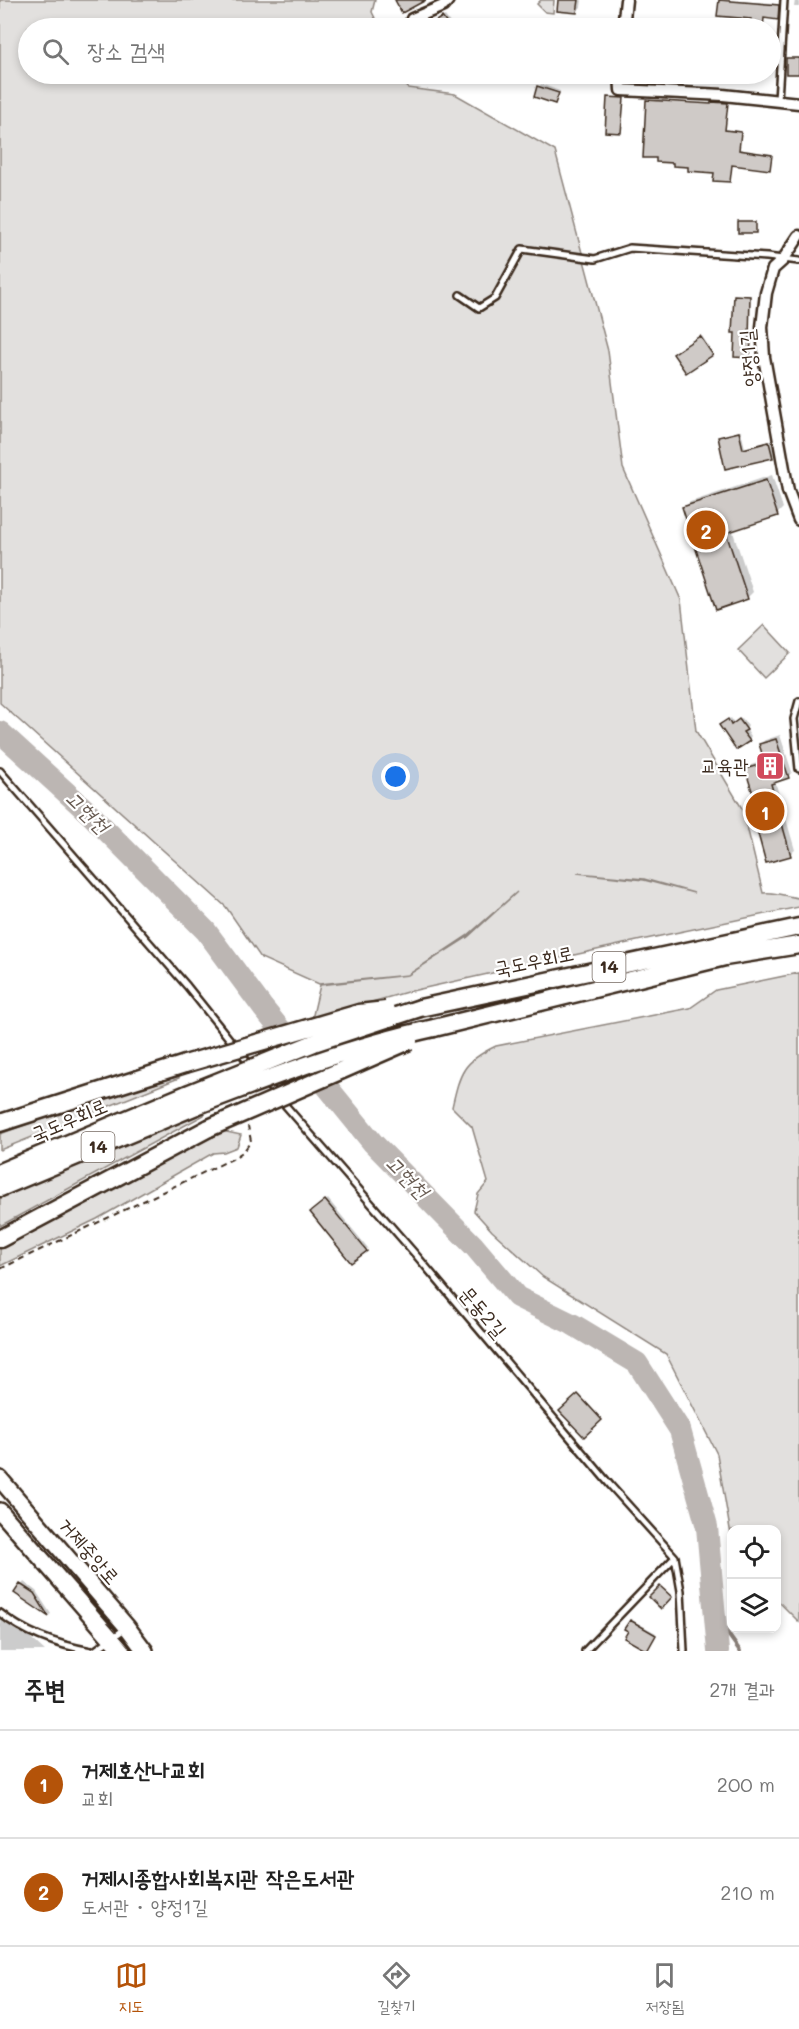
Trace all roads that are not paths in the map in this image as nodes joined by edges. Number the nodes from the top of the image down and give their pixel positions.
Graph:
1 (448, 0) edge
2 (626, 0) edge
3 (784, 0) edge
4 (413, 18) edge
5 (624, 18) edge
6 (781, 50) edge
7 (621, 84) edge
8 (779, 84) edge
9 (778, 101) junction
10 (799, 103) edge
11 (799, 236) edge
12 (783, 260) junction
13 (799, 261) edge
14 (460, 295) dead end
15 (799, 520) edge
16 (799, 701) edge
17 (799, 769) edge
18 (0, 771) edge
19 (799, 927) edge
20 (799, 945) edge
21 (420, 1008) junction
22 (434, 1028) junction
23 (192, 1100) junction
24 (0, 1123) edge
25 (0, 1172) edge
26 (0, 1188) edge
27 (0, 1239) edge
28 (0, 1479) edge
29 (0, 1511) edge
30 (675, 1557) junction
31 (0, 1613) edge
32 (127, 1627) junction
33 (112, 1638) junction
34 (92, 1651) edge
35 (122, 1651) edge
36 (145, 1651) edge
37 (585, 1651) edge
38 (684, 1651) edge

1 - 4 street
2 - 5 street
3 - 6 lane
7 - 9 street
8 - 9 lane
9 - 10 street
11 - 12 street, 양정1길
12 - 13 lane
12 - 14 lane
12 - 15 street, 양정1길
16 - 17 lane
18 - 30 lane, 문동2길
19 - 21 highway, 국도우회로 / 14
20 - 22 highway, 국도우회로 / 14
21 - 23 highway, 14, bridge
21 - 24 highway, bridge
22 - 23 highway, 14, bridge
22 - 27 highway, bridge
23 - 25 highway, 국도우회로 / 14
23 - 26 highway, 국도우회로 / 14
28 - 32 main road, 거제중앙로
29 - 33 main road, 거제중앙로
30 - 37 lane
30 - 38 lane
31 - 34 lane
32 - 33 lane
32 - 36 main road, 거제중앙로
33 - 34 lane
33 - 35 main road, 거제중앙로

